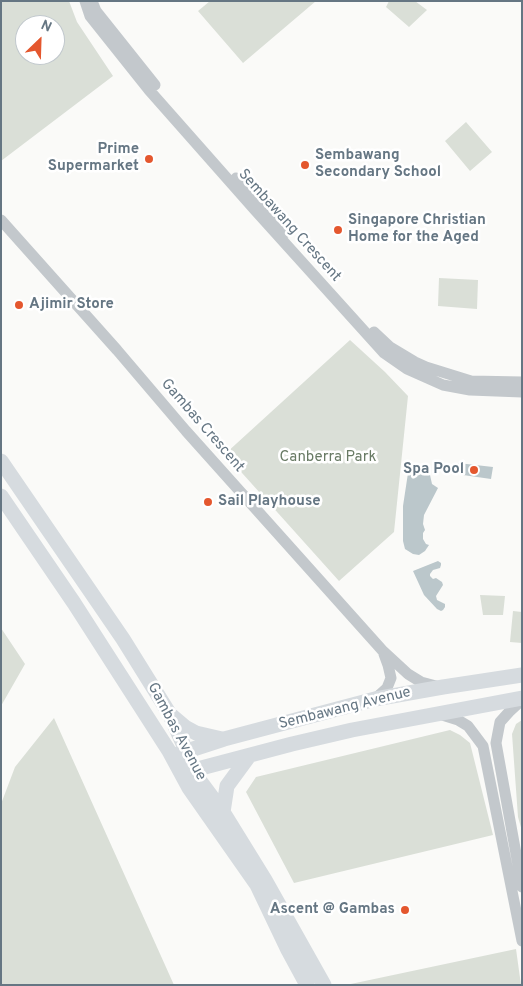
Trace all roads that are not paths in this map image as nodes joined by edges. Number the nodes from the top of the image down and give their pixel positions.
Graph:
1 (85, 1) edge
2 (92, 1) edge
3 (1, 220) edge
4 (522, 382) edge
5 (522, 392) edge
6 (1, 461) edge
7 (1, 496) edge
8 (382, 650) junction
9 (522, 676) edge
10 (443, 687) junction
11 (374, 699) junction
12 (522, 699) edge
13 (169, 713) junction
14 (437, 714) junction
15 (224, 739) junction
16 (179, 754) junction
17 (250, 756) junction
18 (188, 772) junction
19 (223, 812) junction
20 (522, 886) edge
21 (522, 941) edge
22 (308, 985) edge
23 (324, 985) edge

1 - 5 street, Sembawang Crescent
2 - 4 street, Sembawang Crescent
3 - 8 street, Gambas Crescent
6 - 13 main road, Gambas Avenue
7 - 16 main road, Gambas Avenue
8 - 10 street, Gambas Crescent
8 - 11 street, Gambas Crescent
9 - 10 main road, Sembawang Avenue
10 - 11 main road, Sembawang Avenue
11 - 15 main road, Sembawang Avenue
12 - 14 main road, Sembawang Avenue
12 - 20 street
13 - 15 main road
13 - 16 main road, Gambas Avenue
14 - 17 main road, Sembawang Avenue
14 - 21 street
15 - 16 main road, Sembawang Avenue
16 - 18 main road, Gambas Avenue
17 - 18 main road, Sembawang Avenue
17 - 19 main road
18 - 19 main road, Gambas Avenue
18 - 22 main road, Gambas Avenue
19 - 23 main road, Gambas Avenue

